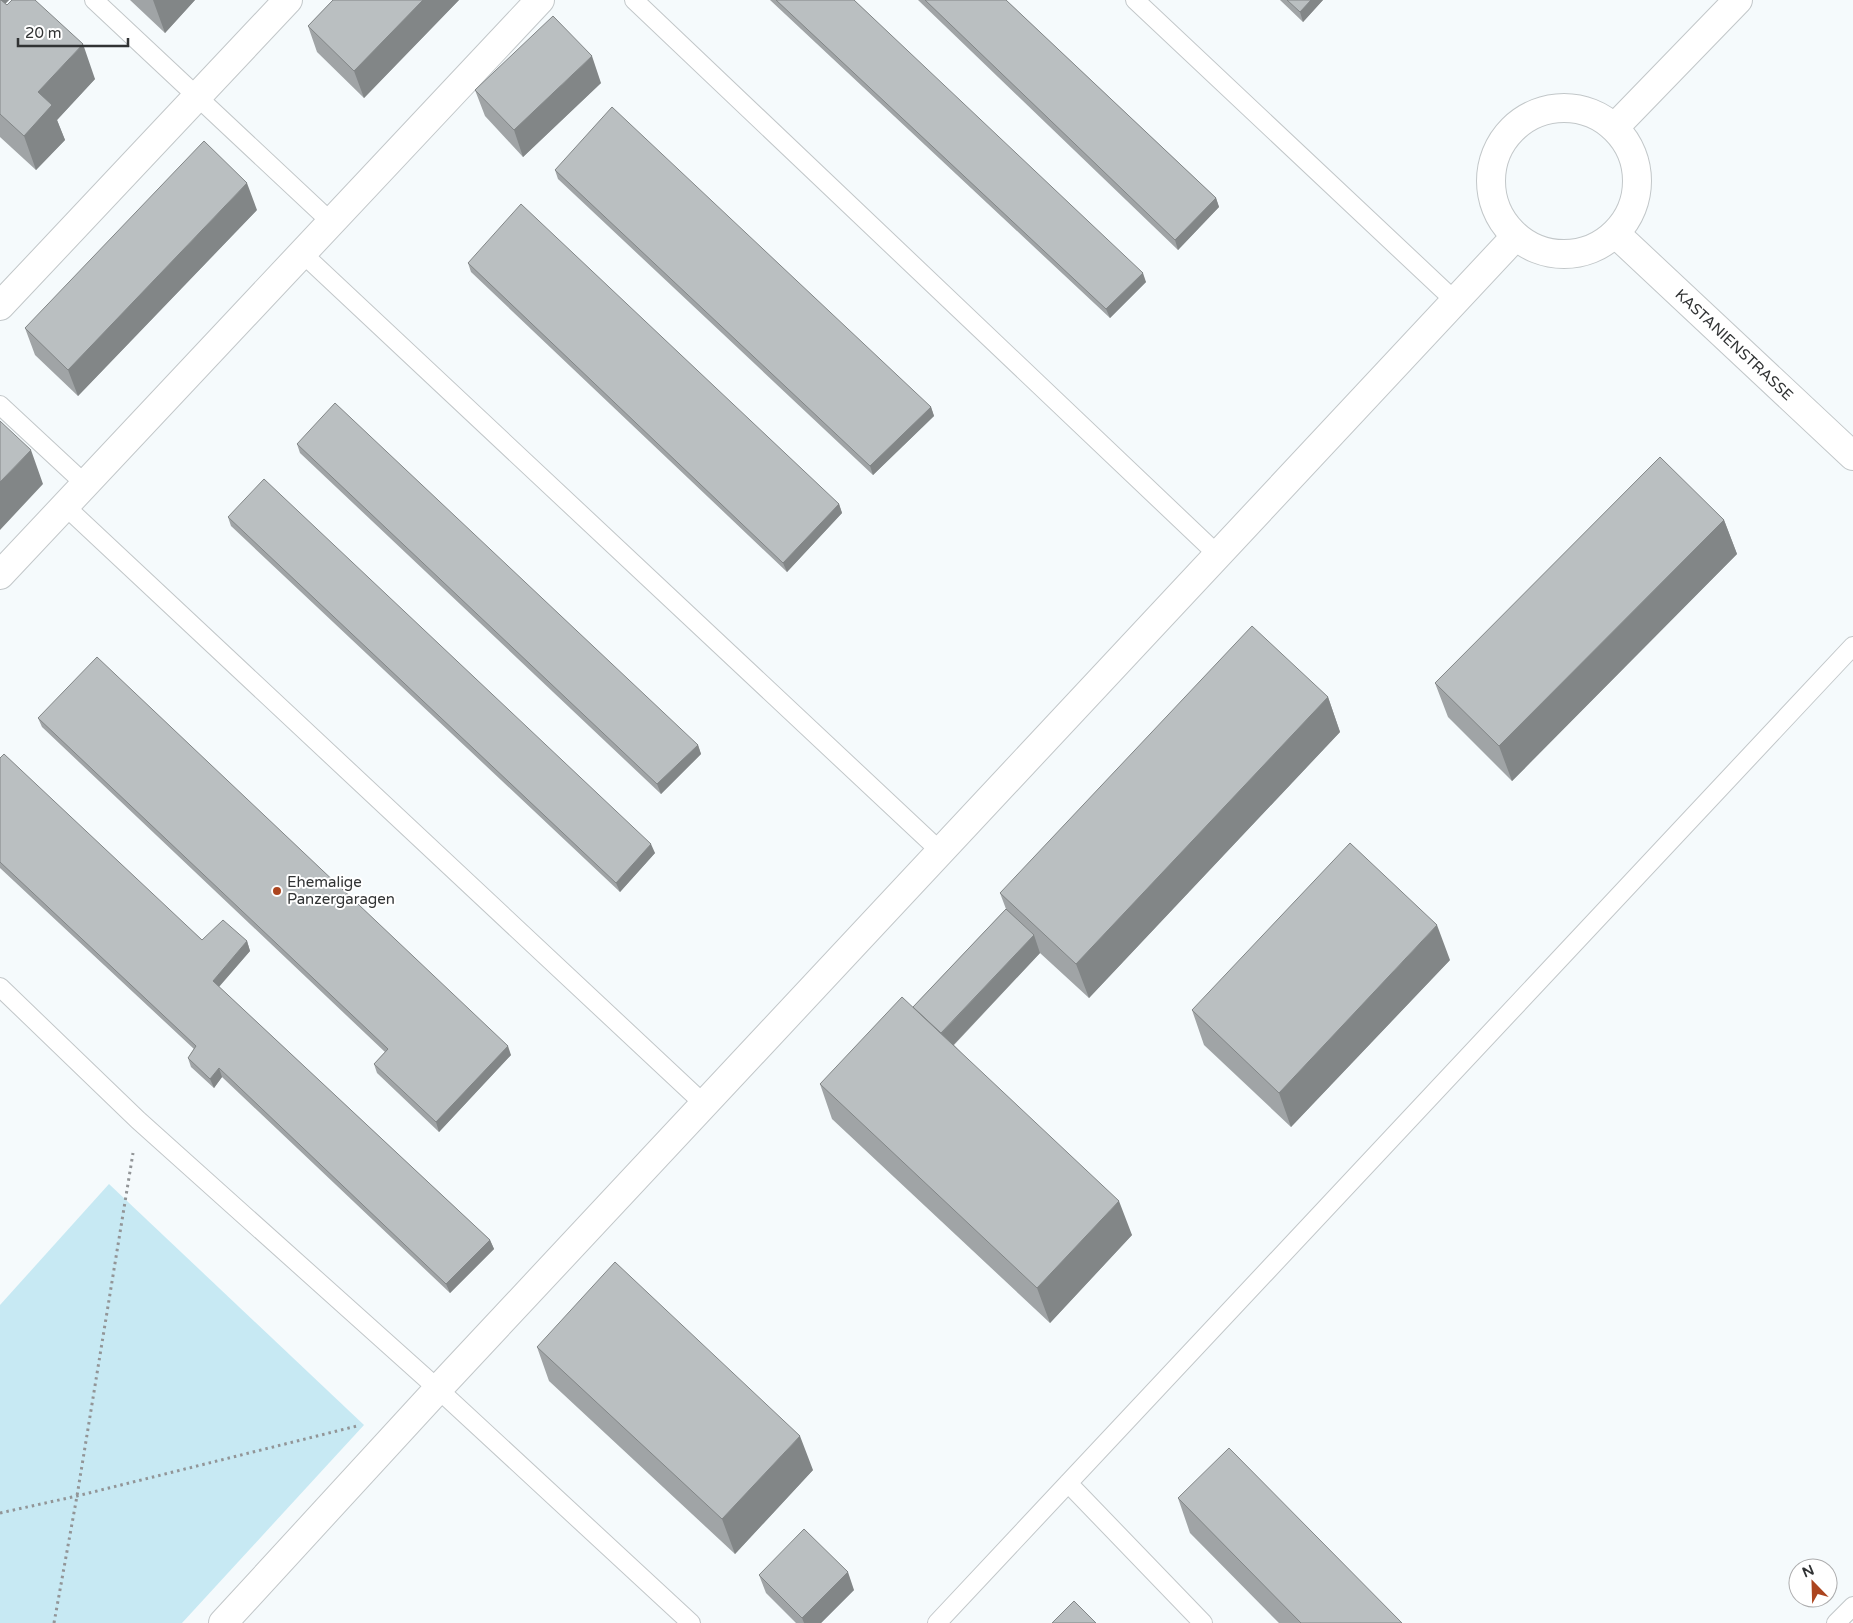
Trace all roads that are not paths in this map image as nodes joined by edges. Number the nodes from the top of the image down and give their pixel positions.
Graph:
1 (94, 0) edge
2 (288, 0) edge
3 (540, 0) edge
4 (634, 0) edge
5 (1135, 0) edge
6 (1738, 0) edge
7 (198, 96) junction
8 (1615, 126) junction
9 (331, 222) junction
10 (1616, 234) junction
11 (1515, 236) junction
12 (302, 253) junction
13 (1455, 301) junction
14 (0, 306) edge
15 (0, 405) edge
16 (1853, 456) edge
17 (85, 484) junction
18 (65, 506) junction
19 (1218, 555) junction
20 (0, 575) edge
21 (1853, 646) edge
22 (940, 851) junction
23 (0, 987) edge
24 (704, 1104) junction
25 (438, 1389) junction
26 (1068, 1483) junction
27 (1853, 1606) edge
28 (223, 1623) edge
29 (691, 1623) edge
30 (937, 1623) edge
31 (1203, 1623) edge
32 (1836, 1623) edge

1 - 7 lane
2 - 7 street
3 - 9 street
4 - 19 lane
5 - 13 lane
6 - 8 street
7 - 9 lane
7 - 14 street
8 - 10 street
8 - 11 street
9 - 12 street
10 - 11 street
10 - 16 street, KASTANIENSTRASSE
11 - 13 street
12 - 17 street
12 - 22 lane
13 - 19 street
15 - 17 lane
17 - 18 street
18 - 20 street
18 - 24 lane
19 - 22 street
21 - 26 lane
22 - 24 street
23 - 25 lane
24 - 25 street
25 - 28 street
25 - 29 lane
26 - 30 lane
26 - 31 lane
27 - 32 lane

